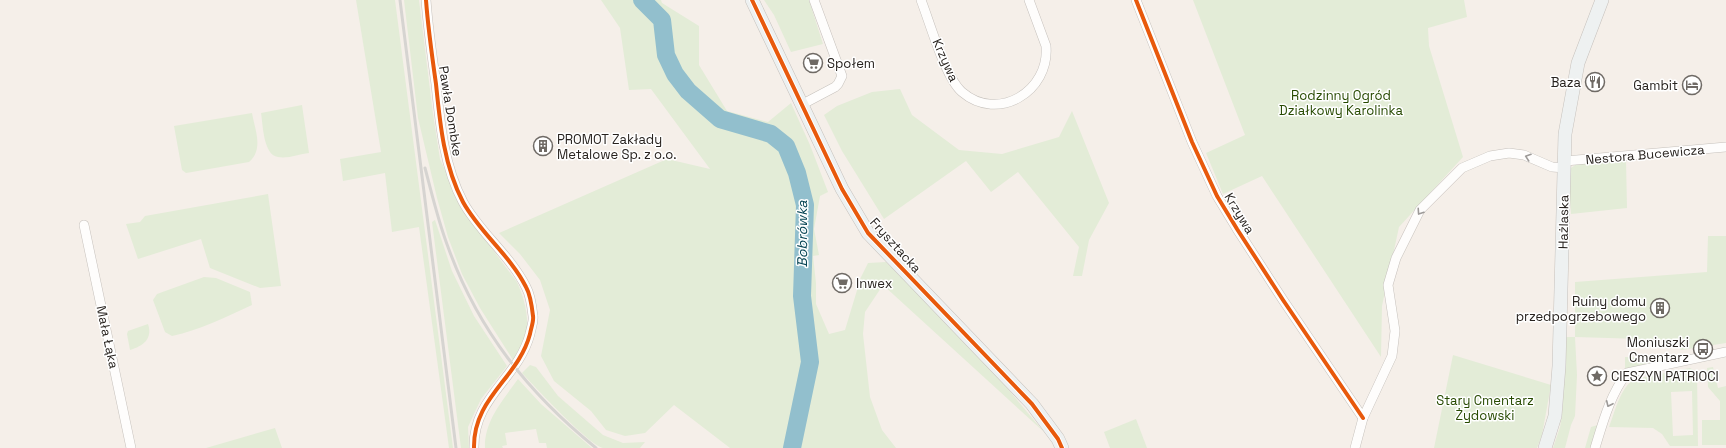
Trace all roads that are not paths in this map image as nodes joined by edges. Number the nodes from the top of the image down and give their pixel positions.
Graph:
1 (426, 0) edge
2 (752, 0) edge
3 (814, 0) edge
4 (921, 0) edge
5 (1029, 0) edge
6 (1136, 0) edge
7 (1602, 0) edge
8 (801, 105) junction
9 (1726, 147) edge
10 (1565, 164) junction
11 (84, 225) dead end
12 (1726, 352) edge
13 (1363, 418) junction
14 (131, 448) edge
15 (474, 448) edge
16 (1062, 448) edge
17 (1355, 448) edge
18 (1545, 448) edge
19 (1595, 448) edge

1 - 15 street, Pawła Dombke
2 - 8 street, Frysztacka
3 - 8 street
4 - 5 street, Krzywa
6 - 13 street, Krzywa
7 - 10 street, Hażlaska
8 - 16 street, Frysztacka
9 - 10 street, Nestora Bucewicza
10 -> 13 street, Nestora Bucewicza
10 - 18 street, Hażlaska
11 - 14 street, Mała Łąka
12 -> 19 street
13 - 17 street, Nestora Bucewicza

